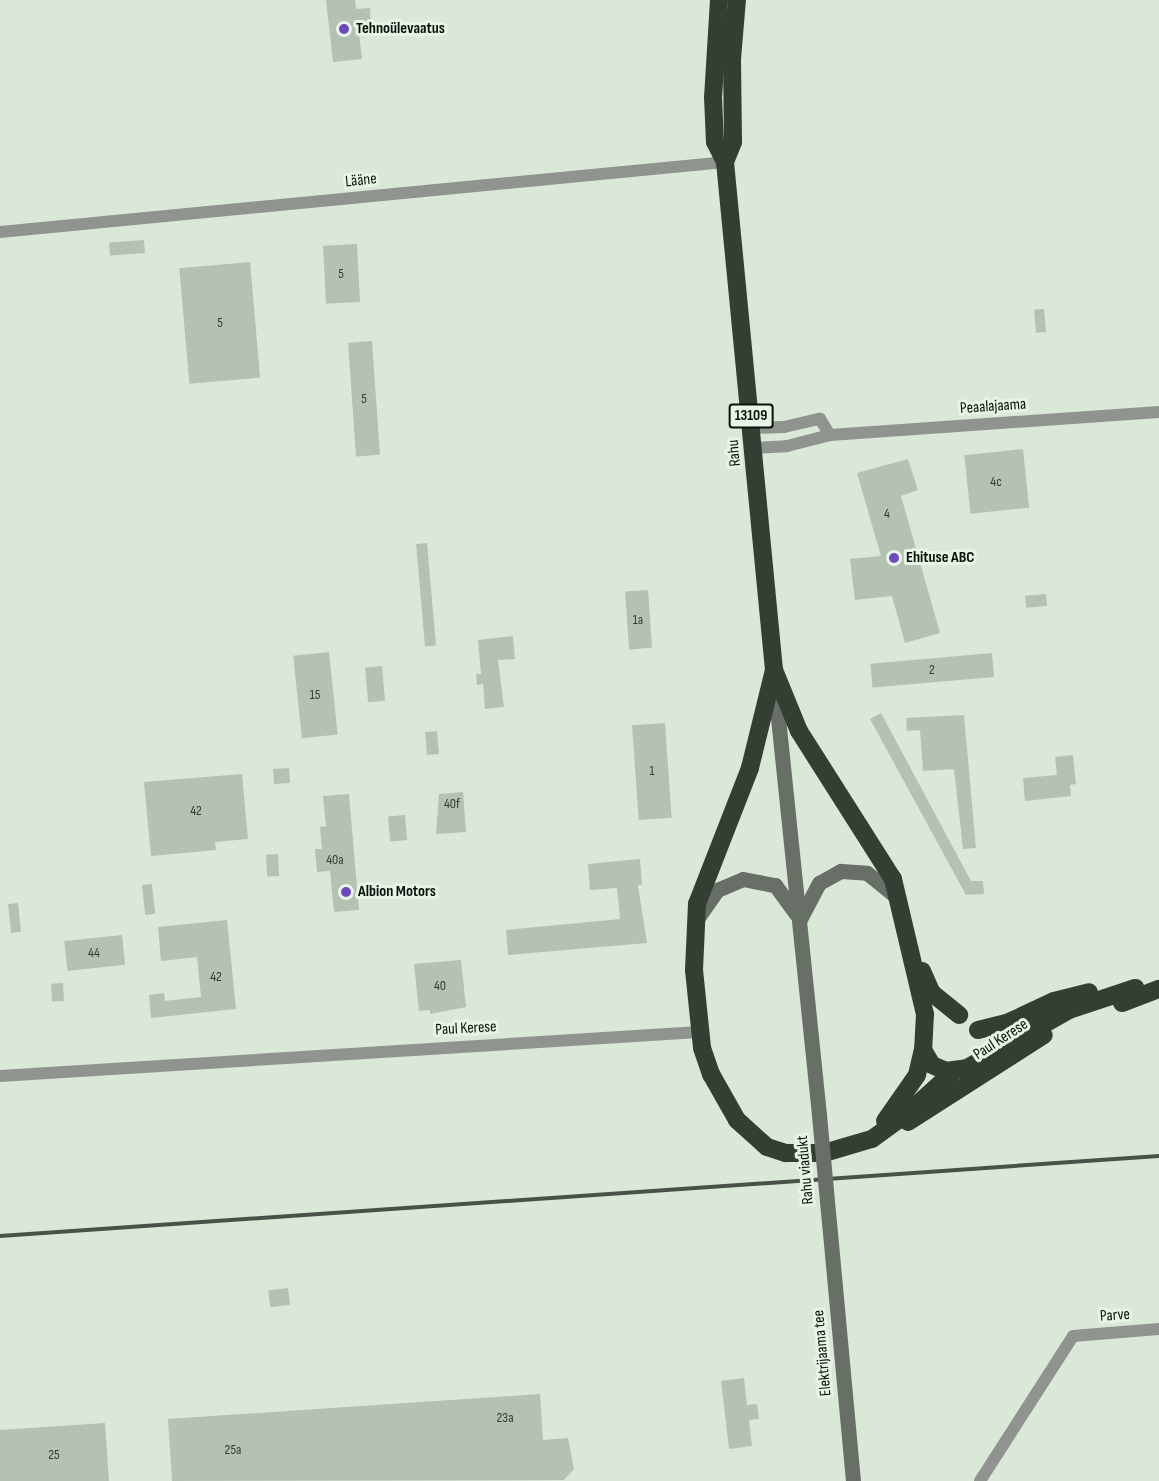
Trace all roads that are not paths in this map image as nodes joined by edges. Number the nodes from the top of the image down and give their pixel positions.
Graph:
1 (719, 0) edge
2 (736, 0) edge
3 (725, 162) junction
4 (0, 232) edge
5 (1159, 412) edge
6 (752, 428) junction
7 (830, 435) junction
8 (754, 448) junction
9 (774, 670) junction
10 (897, 897) junction
11 (799, 922) junction
12 (693, 927) junction
13 (907, 933) junction
14 (1135, 988) junction
15 (1159, 988) edge
16 (959, 1016) junction
17 (926, 1027) junction
18 (978, 1030) junction
19 (699, 1032) junction
20 (923, 1050) junction
21 (973, 1064) junction
22 (953, 1072) junction
23 (0, 1076) edge
24 (867, 1141) junction
25 (829, 1222) joint
26 (1159, 1329) edge
27 (853, 1481) edge
28 (980, 1481) edge

1 - 3 highway, Rahu / 13109
2 - 3 highway, Rahu / 13109
3 - 4 street, Lääne
3 - 6 highway, Rahu / 13109
5 - 7 street, Peaalajaama
6 - 7 street
6 - 8 highway, Rahu / 13109
7 - 8 street, Peaalajaama
8 - 9 highway, Rahu / 13109
9 - 10 highway
9 - 11 street, 13109
9 - 12 highway
10 - 11 street
10 - 13 highway
11 - 12 street
11 - 25 street, Rahu viadukt / 13109, bridge
12 - 19 highway
13 - 16 highway
13 - 17 highway
14 - 15 highway, Paul Kerese
14 - 18 highway, Paul Kerese
14 - 21 highway, Paul Kerese
15 - 24 highway, Paul Kerese
16 - 17 highway
16 - 18 highway
17 - 20 highway
18 - 21 highway
19 - 23 street, Paul Kerese
19 - 24 highway, Paul Kerese
20 - 22 highway
20 - 24 highway
21 - 22 highway
22 - 24 highway, Paul Kerese
25 - 27 street, Elektrijaama tee / 13109
26 - 28 street, Parve

